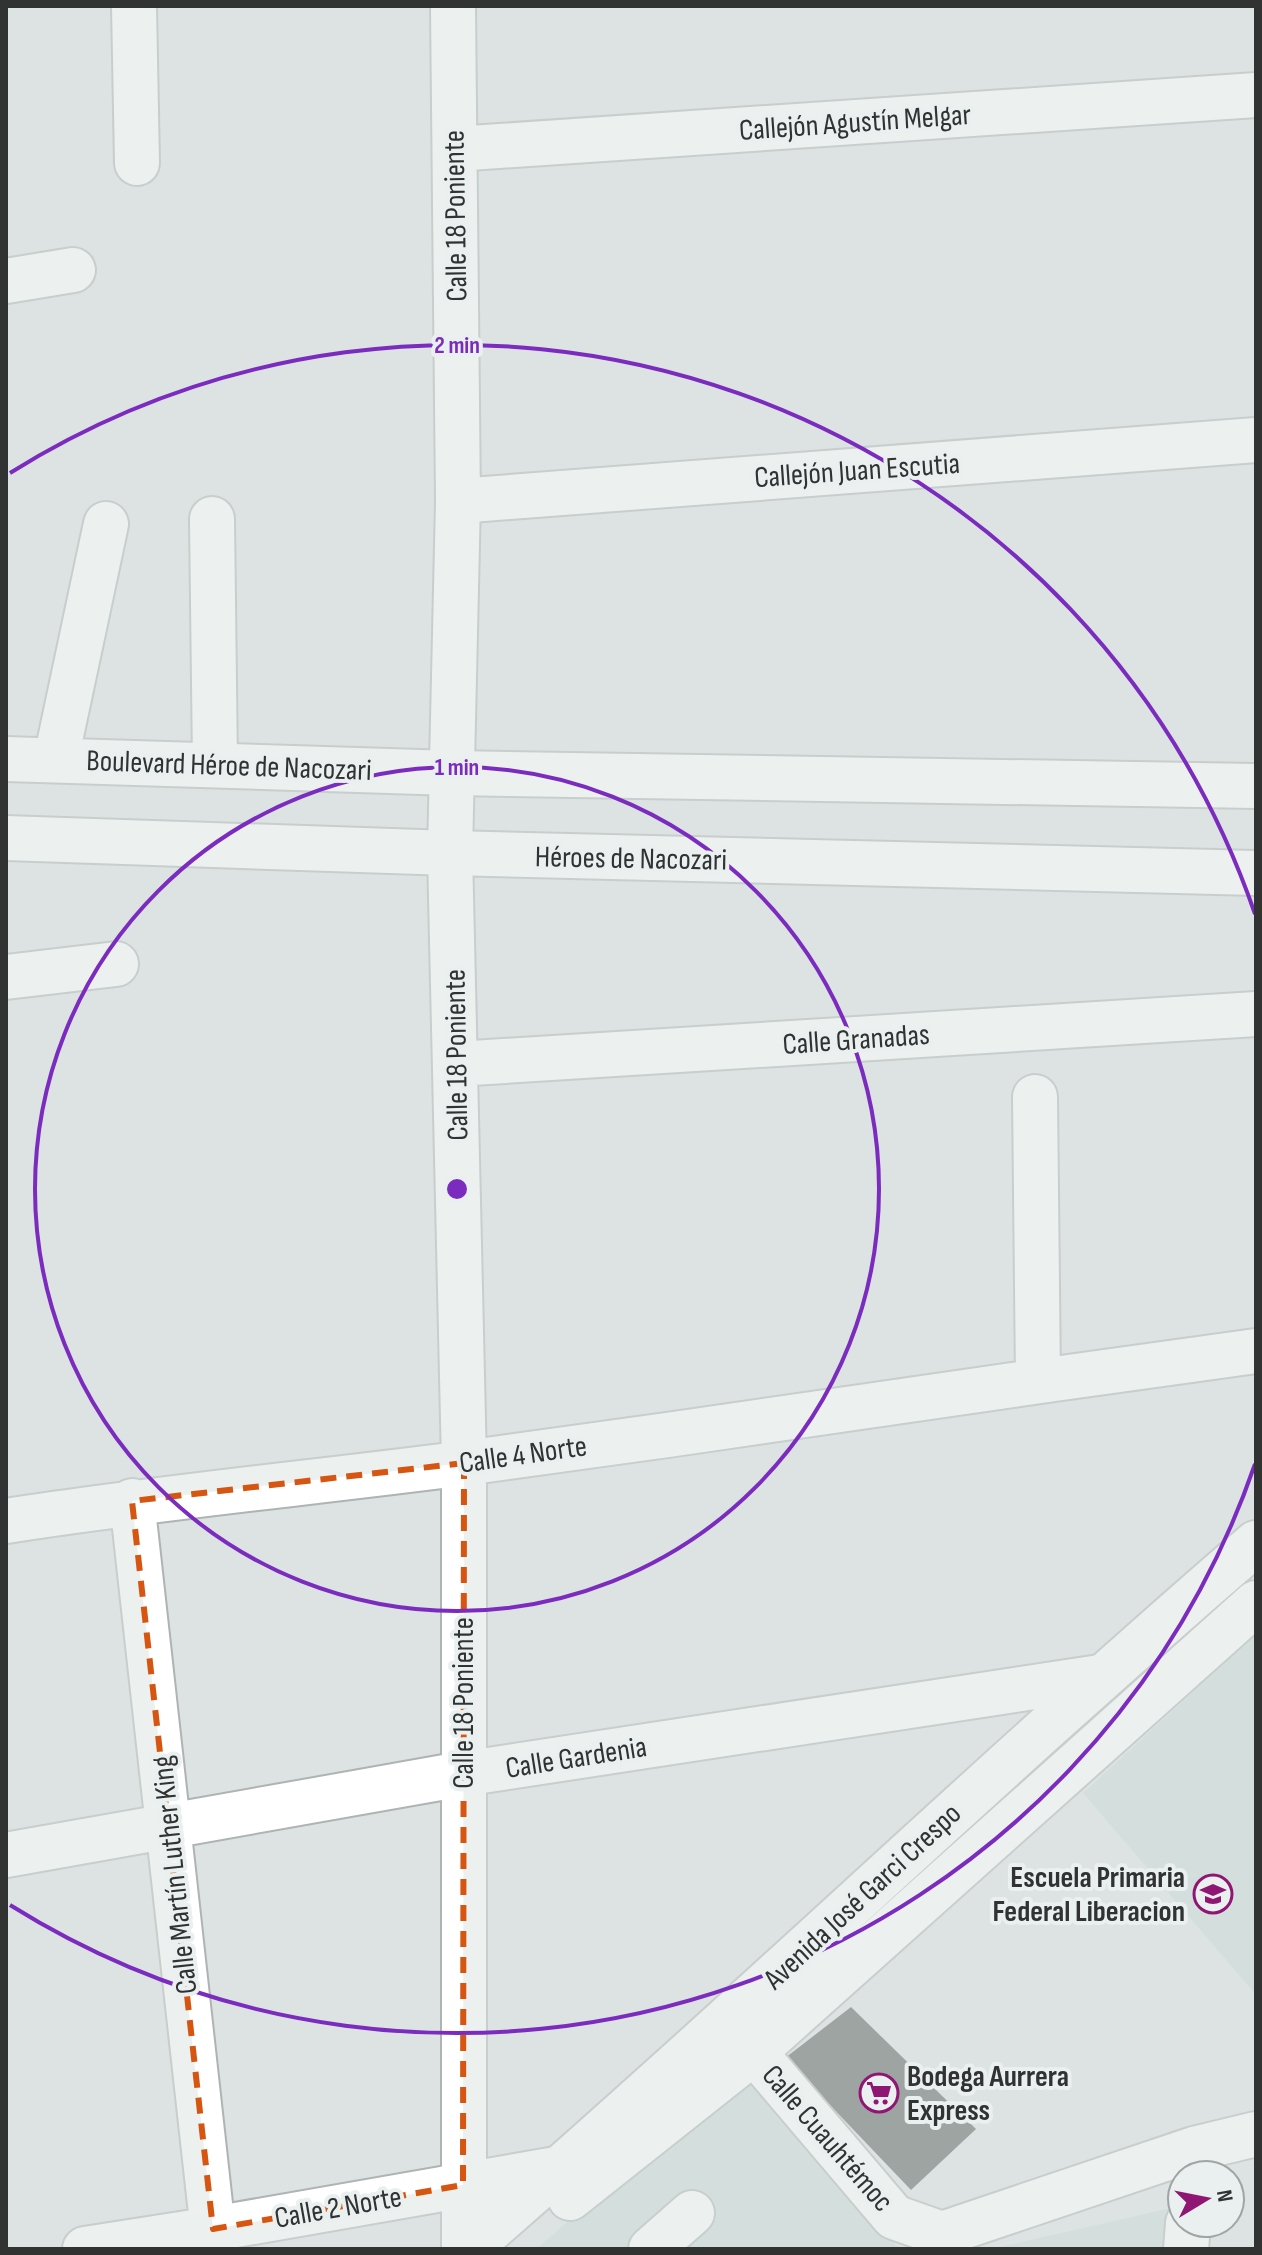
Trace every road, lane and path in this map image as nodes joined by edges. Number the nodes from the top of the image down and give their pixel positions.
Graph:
1 (134, 6) edge
2 (453, 6) edge
3 (1256, 95) edge
4 (455, 149) junction
5 (137, 163) dead end
6 (73, 270) dead end
7 (6, 281) edge
8 (1256, 440) edge
9 (458, 501) junction
10 (212, 519) dead end
11 (106, 524) dead end
12 (6, 759) edge
13 (56, 759) junction
14 (215, 764) junction
15 (452, 773) junction
16 (1256, 786) edge
17 (6, 838) edge
18 (450, 853) junction
19 (1256, 873) edge
20 (116, 964) dead end
21 (6, 977) edge
22 (1256, 1014) edge
23 (456, 1064) junction
24 (1035, 1097) dead end
25 (1256, 1351) edge
26 (1038, 1380) junction
27 (464, 1463) junction
28 (132, 1501) junction
29 (6, 1521) edge
30 (1256, 1543) edge
31 (1256, 1603) edge
32 (1100, 1677) junction
33 (462, 1774) junction
34 (169, 1824) junction
35 (6, 1855) edge
36 (738, 2039) junction
37 (1256, 2134) edge
38 (1200, 2159) edge
39 (1166, 2170) edge
40 (572, 2177) junction
41 (463, 2185) junction
42 (692, 2213) dead end
43 (214, 2239) edge
44 (85, 2249) edge
45 (466, 2249) edge
46 (511, 2249) edge
47 (651, 2249) edge

1 - 5 street
2 - 4 street, Calle 18 Poniente
3 - 4 street, Callejón Agustín Melgar
4 - 9 street, Calle 18 Poniente
6 - 7 street
8 - 9 street, Callejón Juan Escutia
9 - 15 street, Calle 18 Poniente
10 - 14 street
11 - 13 street
12 - 13 street, Boulevard Héroe de Nacozari
13 - 14 street, Boulevard Héroe de Nacozari
14 - 15 street, Boulevard Héroe de Nacozari
15 - 16 street
15 - 18 street, Calle 18 Poniente
17 - 18 street, Héroes de Nacozari
18 - 19 street, Héroes de Nacozari
18 - 23 street, Calle 18 Poniente
20 - 21 street
22 - 23 street, Calle Granadas
23 - 27 street, Calle 18 Poniente
24 - 26 street
25 - 26 street, Calle 4 Norte
26 - 27 street, Calle 4 Norte
27 - 28 street, Calle 4 Norte
27 - 33 street, Calle 18 Poniente
28 - 29 street, Calle 4 Norte
28 - 34 street, Calle Martín Luther King
30 - 32 street, Avenida José Garci Crespo
31 - 36 street, Avenida José Garci Crespo
32 - 33 street, Calle Gardenia
32 - 36 street, Avenida José Garci Crespo
33 - 34 street, Calle Gardenia
33 - 41 street, Calle 18 Poniente
34 - 35 street, Calle Gardenia
34 - 43 street, Calle Martín Luther King
36 - 39 street, Calle Cuauhtémoc
36 - 40 street, Avenida José Garci Crespo
37 - 38 street
40 - 41 street, Calle 2 Norte
40 - 45 street, Avenida José Garci Crespo
40 - 46 street, Avenida José Garci Crespo
41 - 43 street, Calle 2 Norte
41 - 45 street, Calle 18 Poniente
42 - 47 street
43 - 44 street, Calle 2 Norte

